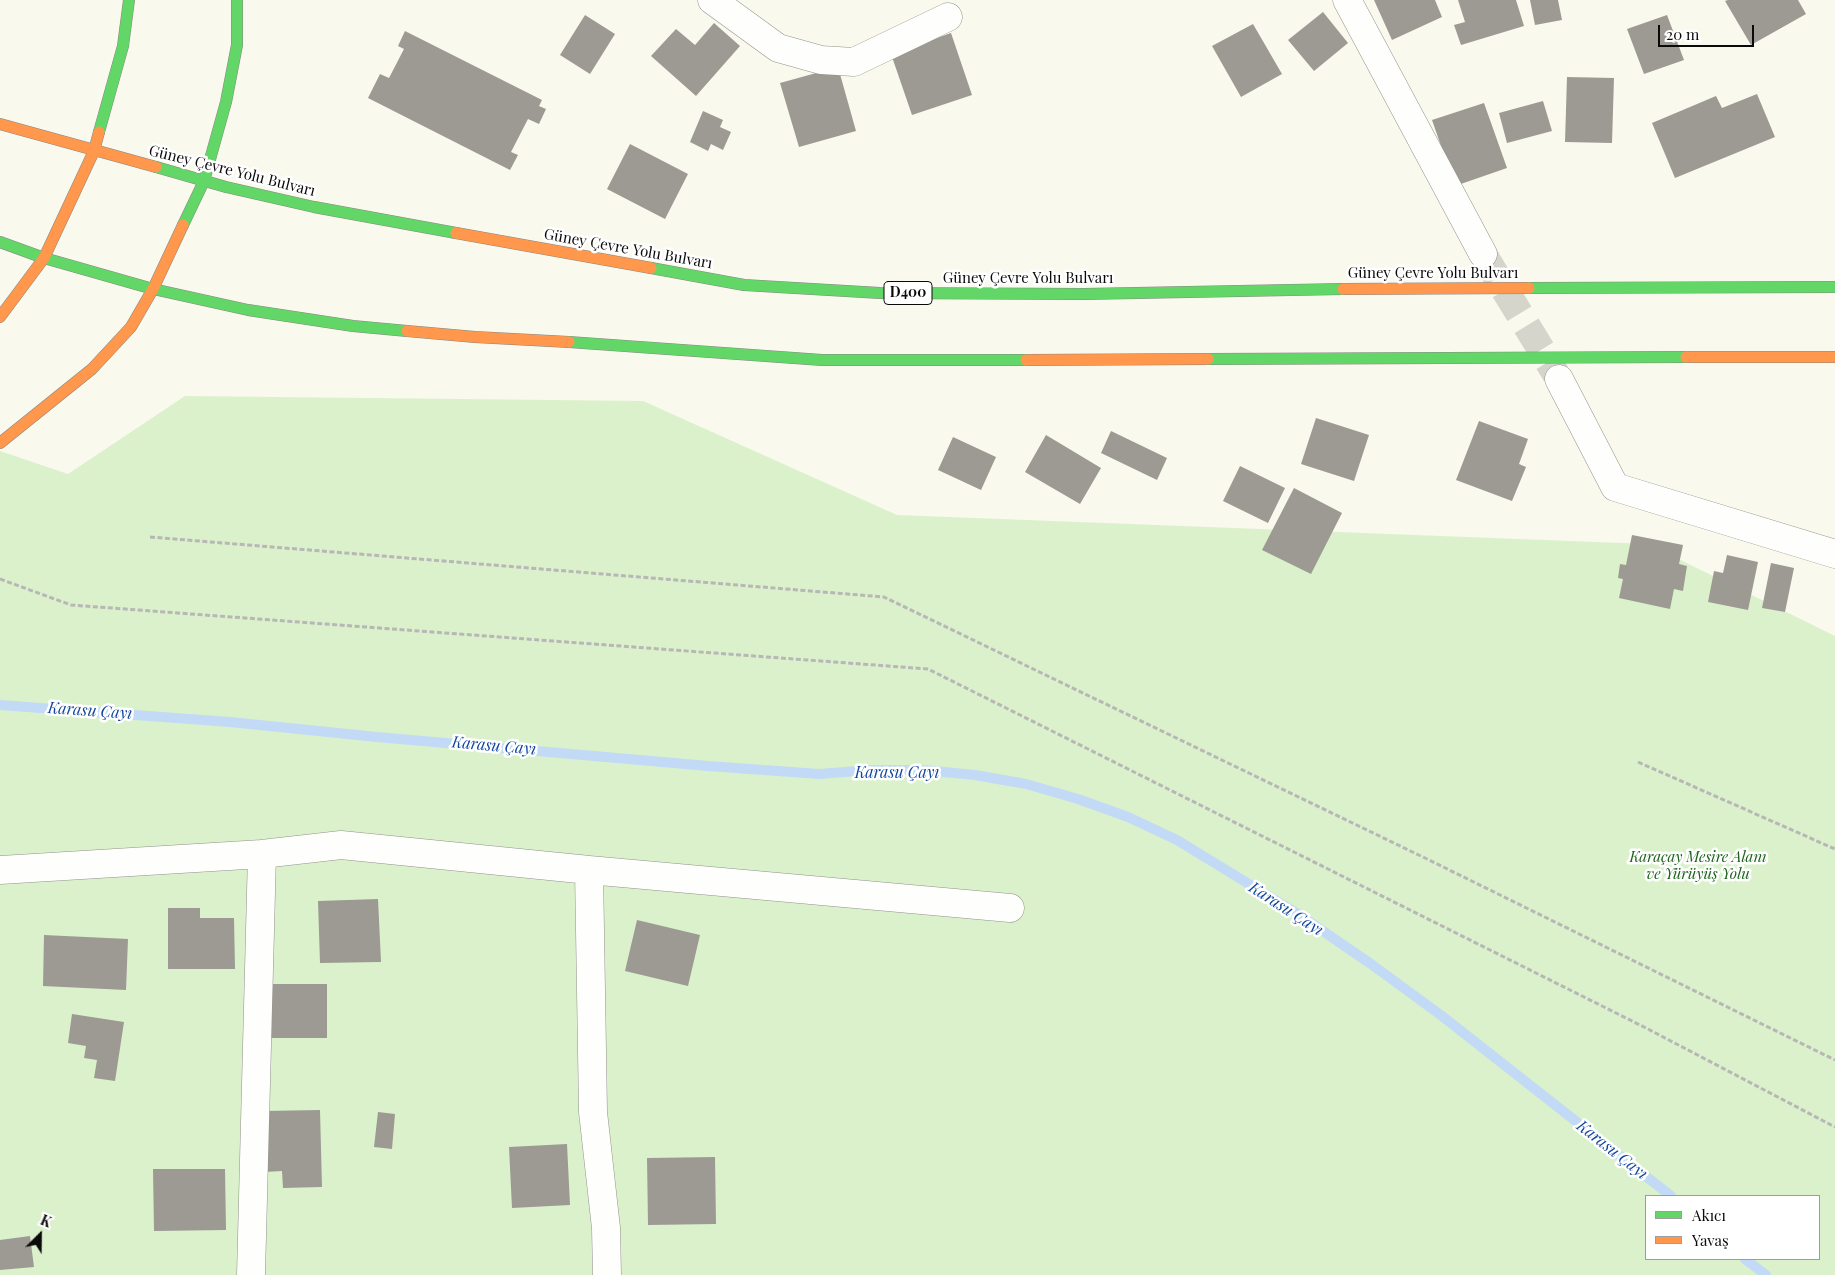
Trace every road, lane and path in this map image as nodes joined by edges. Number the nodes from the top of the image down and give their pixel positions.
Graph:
1 (130, 0) edge
2 (237, 0) edge
3 (712, 0) edge
4 (1347, 0) edge
5 (948, 17) dead end
6 (0, 124) edge
7 (94, 151) junction
8 (204, 181) junction
9 (0, 242) edge
10 (1483, 254) tunnel mouth
11 (44, 258) junction
12 (1835, 287) edge
13 (154, 289) junction
14 (0, 317) edge
15 (1835, 357) edge
16 (1559, 379) tunnel mouth
17 (0, 443) edge
18 (150, 537) dead end
19 (1835, 554) edge
20 (0, 579) edge
21 (1638, 762) dead end
22 (1835, 849) edge
23 (262, 854) junction
24 (0, 870) edge
25 (589, 870) junction
26 (1010, 908) dead end
27 (1835, 1060) edge
28 (1835, 1127) edge
29 (251, 1275) edge
30 (607, 1275) edge

1 - 7 main road
2 - 8 main road
3 - 5 street
4 - 10 street
6 - 7 main road, Güney Çevre Yolu Bulvarı / D400
7 - 8 main road, Güney Çevre Yolu Bulvarı / D400
7 - 11 main road
8 - 12 main road, Güney Çevre Yolu Bulvarı / D400
8 - 13 main road
9 - 11 main road
11 - 13 main road
11 - 14 main road
13 - 15 main road
13 - 17 main road
16 - 19 street
18 - 27 path
20 - 28 path
21 - 22 path
23 - 24 street
23 - 25 street
23 - 29 street
25 - 26 street
25 - 30 street

